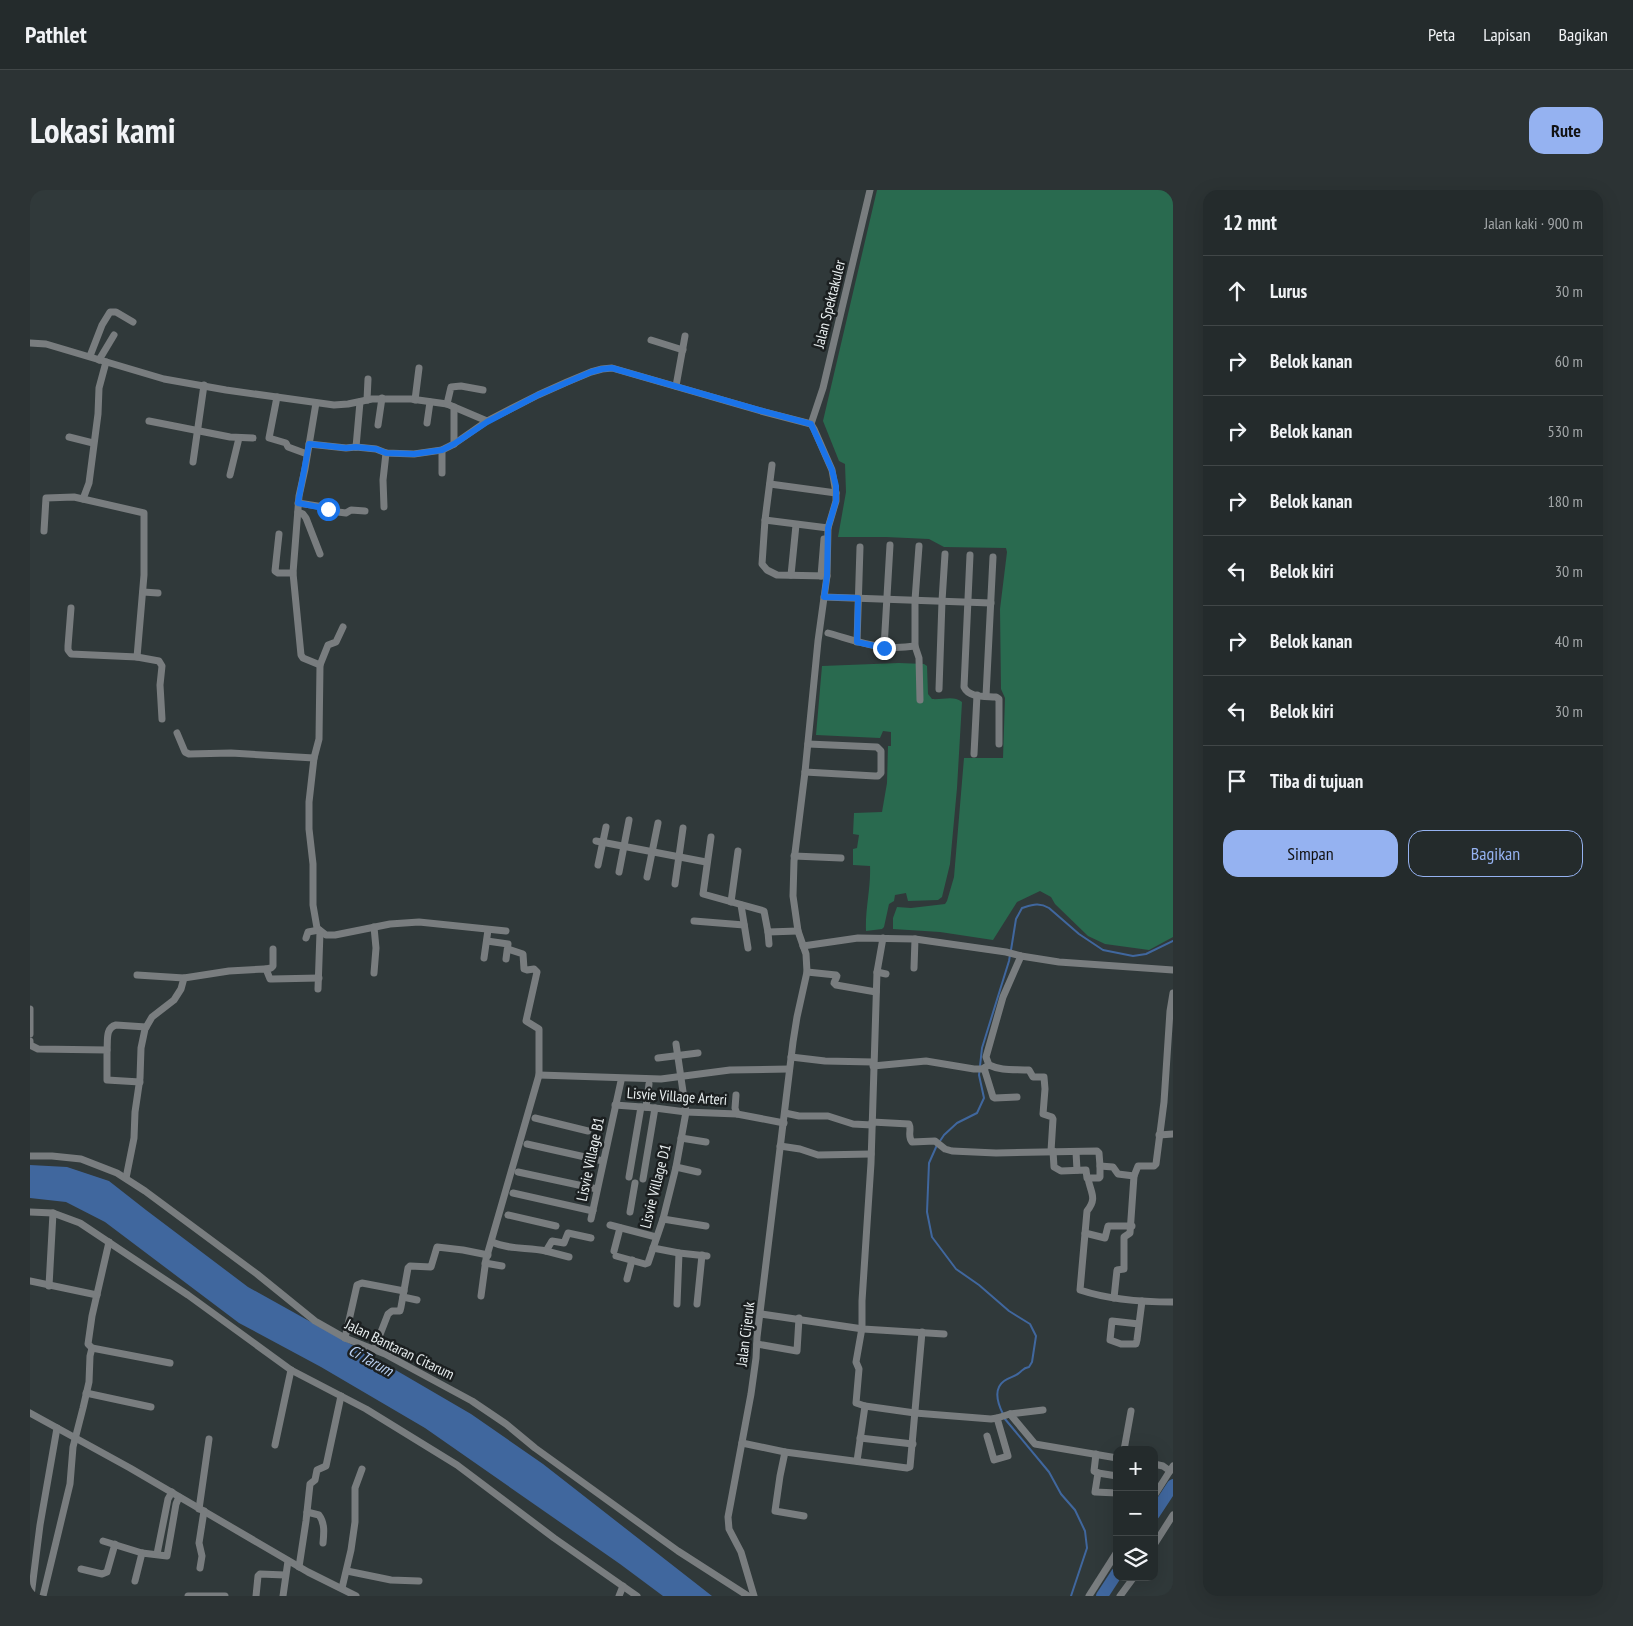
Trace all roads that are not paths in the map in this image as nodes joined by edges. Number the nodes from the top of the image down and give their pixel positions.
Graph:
1 (870, 190) edge
2 (133, 322) dead end
3 (114, 335) dead end
4 (685, 336) dead end
5 (651, 340) dead end
6 (30, 343) edge
7 (683, 350) junction
8 (90, 356) junction
9 (103, 361) junction
10 (419, 368) dead end
11 (368, 379) dead end
12 (204, 386) junction
13 (676, 386) junction
14 (483, 390) dead end
15 (277, 396) junction
16 (382, 398) junction
17 (364, 400) junction
18 (415, 400) junction
19 (430, 402) junction
20 (316, 403) junction
21 (451, 406) junction
22 (149, 421) dead end
23 (487, 422) junction
24 (427, 423) dead end
25 (811, 424) junction
26 (378, 425) dead end
27 (198, 430) junction
28 (70, 437) dead end
29 (239, 438) junction
30 (253, 438) dead end
31 (94, 443) junction
32 (309, 444) junction
33 (454, 444) junction
34 (356, 447) junction
35 (442, 450) junction
36 (386, 453) junction
37 (307, 454) junction
38 (193, 462) dead end
39 (772, 465) dead end
40 (442, 473) dead end
41 (230, 476) dead end
42 (770, 484) junction
43 (836, 493) junction
44 (83, 499) junction
45 (298, 503) junction
46 (384, 507) dead end
47 (365, 511) dead end
48 (298, 512) junction
49 (765, 520) junction
50 (796, 525) junction
51 (826, 528) junction
52 (44, 531) dead end
53 (279, 534) dead end
54 (890, 545) dead end
55 (919, 546) dead end
56 (860, 547) dead end
57 (320, 554) dead end
58 (945, 554) dead end
59 (970, 555) dead end
60 (993, 557) dead end
61 (293, 573) junction
62 (791, 575) junction
63 (824, 576) junction
64 (143, 592) junction
65 (158, 593) dead end
66 (824, 597) junction
67 (858, 598) junction
68 (887, 599) junction
69 (915, 600) junction
70 (942, 600) junction
71 (968, 602) junction
72 (991, 603) junction
73 (71, 608) dead end
74 (343, 627) dead end
75 (828, 633) dead end
76 (857, 642) junction
77 (915, 646) junction
78 (884, 648) junction
79 (137, 656) junction
80 (320, 665) junction
81 (939, 689) dead end
82 (977, 696) junction
83 (986, 696) junction
84 (920, 700) dead end
85 (162, 719) dead end
86 (177, 733) dead end
87 (808, 744) junction
88 (999, 744) dead end
89 (974, 754) dead end
90 (314, 758) junction
91 (805, 772) junction
92 (629, 820) dead end
93 (658, 823) dead end
94 (606, 827) dead end
95 (683, 828) dead end
96 (711, 838) dead end
97 (599, 842) junction
98 (624, 846) junction
99 (652, 851) junction
100 (738, 851) dead end
101 (794, 856) junction
102 (679, 857) junction
103 (841, 858) dead end
104 (706, 862) junction
105 (598, 865) dead end
106 (619, 872) dead end
107 (647, 877) dead end
108 (674, 884) dead end
109 (731, 902) junction
110 (741, 905) junction
111 (694, 921) dead end
112 (744, 925) junction
113 (374, 927) junction
114 (488, 930) junction
115 (319, 931) junction
116 (506, 931) dead end
117 (798, 931) junction
118 (768, 932) junction
119 (306, 938) dead end
120 (883, 938) junction
121 (915, 939) junction
122 (487, 941) junction
123 (769, 944) dead end
124 (804, 946) junction
125 (748, 948) dead end
126 (273, 949) dead end
127 (508, 949) junction
128 (1020, 956) junction
129 (484, 958) dead end
130 (506, 960) dead end
131 (914, 968) dead end
132 (266, 969) junction
133 (1173, 970) edge
134 (807, 972) junction
135 (877, 972) junction
136 (374, 973) dead end
137 (886, 974) dead end
138 (137, 975) dead end
139 (184, 978) junction
140 (319, 978) junction
141 (318, 990) dead end
142 (876, 992) junction
143 (1173, 997) edge
144 (30, 1009) edge
145 (146, 1027) junction
146 (1171, 1027) edge
147 (30, 1034) edge
148 (30, 1041) edge
149 (676, 1044) dead end
150 (107, 1050) junction
151 (698, 1053) dead end
152 (677, 1055) junction
153 (791, 1057) junction
154 (658, 1058) dead end
155 (873, 1064) junction
156 (983, 1068) junction
157 (790, 1069) junction
158 (539, 1075) junction
159 (680, 1077) junction
160 (621, 1081) dead end
161 (140, 1082) junction
162 (649, 1084) dead end
163 (736, 1095) dead end
164 (1016, 1097) dead end
165 (615, 1105) junction
166 (644, 1107) junction
167 (655, 1108) junction
168 (686, 1112) junction
169 (785, 1112) junction
170 (737, 1114) junction
171 (535, 1118) dead end
172 (784, 1123) junction
173 (872, 1123) junction
174 (588, 1131) dead end
175 (1173, 1134) edge
176 (1160, 1135) junction
177 (681, 1138) junction
178 (706, 1142) dead end
179 (526, 1144) dead end
180 (780, 1146) junction
181 (1052, 1151) junction
182 (1076, 1152) junction
183 (871, 1154) junction
184 (30, 1156) edge
185 (603, 1161) junction
186 (1100, 1166) junction
187 (676, 1167) junction
188 (1077, 1170) junction
189 (518, 1172) dead end
190 (698, 1172) dead end
191 (1134, 1176) junction
192 (629, 1177) dead end
193 (126, 1178) junction
194 (1088, 1178) junction
195 (643, 1179) dead end
196 (635, 1183) dead end
197 (597, 1189) junction
198 (513, 1193) dead end
199 (593, 1210) junction
200 (30, 1212) edge
201 (630, 1212) dead end
202 (53, 1213) junction
203 (508, 1215) dead end
204 (591, 1219) dead end
205 (663, 1219) junction
206 (610, 1225) dead end
207 (556, 1226) dead end
208 (706, 1226) dead end
209 (1132, 1226) junction
210 (620, 1228) junction
211 (1085, 1233) junction
212 (656, 1237) junction
213 (591, 1238) dead end
214 (109, 1242) junction
215 (492, 1242) junction
216 (564, 1243) junction
217 (653, 1248) junction
218 (546, 1250) junction
219 (679, 1253) junction
220 (488, 1255) junction
221 (560, 1255) junction
222 (569, 1257) dead end
223 (632, 1260) junction
224 (485, 1263) junction
225 (502, 1266) dead end
226 (627, 1279) dead end
227 (30, 1281) edge
228 (49, 1286) junction
229 (404, 1294) junction
230 (97, 1295) junction
231 (480, 1296) dead end
232 (1114, 1298) junction
233 (417, 1300) dead end
234 (1142, 1301) junction
235 (1173, 1302) edge
236 (677, 1304) dead end
237 (697, 1304) dead end
238 (761, 1314) junction
239 (799, 1318) junction
240 (1139, 1324) junction
241 (862, 1328) junction
242 (922, 1332) junction
243 (944, 1334) dead end
244 (345, 1338) junction
245 (758, 1344) junction
246 (92, 1348) junction
247 (374, 1350) junction
248 (170, 1363) dead end
249 (292, 1370) junction
250 (86, 1392) junction
251 (341, 1396) junction
252 (865, 1406) junction
253 (151, 1407) dead end
254 (1043, 1410) dead end
255 (1131, 1411) dead end
256 (30, 1413) edge
257 (915, 1414) junction
258 (1009, 1414) junction
259 (998, 1418) junction
260 (57, 1428) junction
261 (988, 1436) dead end
262 (75, 1438) junction
263 (860, 1438) junction
264 (209, 1439) dead end
265 (742, 1443) junction
266 (913, 1444) junction
267 (275, 1445) dead end
268 (1125, 1446) edge
269 (785, 1452) junction
270 (1096, 1454) junction
271 (1113, 1457) edge
272 (857, 1461) junction
273 (1158, 1465) edge
274 (362, 1468) dead end
275 (1171, 1468) edge
276 (1098, 1473) junction
277 (1113, 1475) edge
278 (1158, 1483) edge
279 (1162, 1484) junction
280 (1158, 1491) edge
281 (172, 1492) junction
282 (1113, 1493) edge
283 (179, 1497) junction
284 (201, 1510) junction
285 (307, 1512) junction
286 (1173, 1514) edge
287 (804, 1516) dead end
288 (1169, 1529) edge
289 (103, 1541) dead end
290 (1158, 1541) edge
291 (323, 1543) dead end
292 (114, 1544) junction
293 (142, 1553) junction
294 (157, 1554) junction
295 (1113, 1558) edge
296 (288, 1561) junction
297 (299, 1567) junction
298 (200, 1568) dead end
299 (82, 1569) dead end
300 (347, 1571) junction
301 (32, 1575) edge
302 (285, 1575) junction
303 (135, 1581) dead end
304 (419, 1581) dead end
305 (1131, 1581) edge
306 (623, 1586) junction
307 (342, 1588) junction
308 (31, 1596) edge
309 (43, 1596) edge
310 (188, 1596) edge
311 (226, 1596) edge
312 (256, 1596) edge
313 (283, 1596) edge
314 (356, 1596) edge
315 (619, 1596) edge
316 (637, 1596) edge
317 (748, 1596) edge
318 (754, 1596) edge
319 (1089, 1596) edge
320 (1120, 1596) edge

1 - 25 street, Jalan Spektakuler
2 - 8 street
3 - 9 street
4 - 7 street
5 - 7 street
6 - 8 street
7 - 13 street
8 - 9 street
9 - 12 street
9 - 31 street
10 - 18 street
11 - 17 street
12 - 15 street
12 - 27 street
13 - 23 street
13 - 25 street
14 - 21 street
15 - 20 street
15 - 37 street
16 - 17 street
16 - 18 street
16 - 26 street
17 - 20 street
17 - 34 street
18 - 19 street
19 - 21 street
19 - 24 street
20 - 32 street
21 - 23 street
21 - 33 street
22 - 27 street
23 - 33 street
25 - 43 street
27 - 29 street
27 - 38 street
28 - 31 street
29 - 30 street
29 - 41 street
31 - 44 street
32 - 34 street
32 - 37 street
33 - 35 street
34 - 36 street
35 - 36 street
35 - 40 street
36 - 46 street
37 - 45 street
39 - 42 street
42 - 43 street
42 - 49 street
43 - 51 street, Jalan Cijeruk
44 - 52 street
44 - 64 street
45 - 47 street
45 - 48 street
48 - 57 street
48 - 61 street
49 - 50 street
49 - 62 street
50 - 51 street
50 - 62 street
51 - 63 street, Jalan Cijeruk
53 - 61 street
54 - 68 street
55 - 69 street
56 - 67 street
58 - 70 street
59 - 71 street
60 - 72 street
61 - 80 street
62 - 63 street
63 - 66 street, Jalan Cijeruk
64 - 65 street
64 - 79 street
66 - 67 street
66 - 87 street, Jalan Cijeruk
67 - 68 street
67 - 76 street
68 - 69 street
68 - 78 street
69 - 70 street
69 - 77 street
70 - 71 street
70 - 81 street
71 - 72 street
71 - 82 street
72 - 83 street
73 - 79 street
74 - 80 street
75 - 76 street
76 - 78 street
77 - 78 street
77 - 84 street
79 - 85 street
80 - 90 street
82 - 83 street
82 - 89 street
83 - 88 street
86 - 90 street
87 - 91 street, Jalan Cijeruk
87 - 91 street
90 - 115 street
91 - 101 street, Jalan Cijeruk
92 - 98 street
93 - 99 street
94 - 97 street
95 - 102 street
96 - 104 street
97 - 98 street
97 - 105 street
98 - 99 street
98 - 106 street
99 - 102 street
99 - 107 street
100 - 109 street
101 - 103 street
101 - 117 street, Jalan Cijeruk
102 - 104 street
102 - 108 street
104 - 109 street
109 - 110 street
110 - 112 street
110 - 118 street
111 - 112 street
112 - 125 street
113 - 114 street
113 - 115 street
113 - 136 street
114 - 116 street
114 - 122 street
115 - 119 street
115 - 140 street
117 - 118 street
117 - 124 street, Jalan Cijeruk
118 - 123 street
120 - 121 street
120 - 124 street
120 - 135 street
121 - 128 street
121 - 131 street
122 - 127 street
122 - 129 street
124 - 134 street, Jalan Cijeruk
126 - 132 street
127 - 130 street
127 - 158 street
128 - 133 street
128 - 156 street
132 - 139 street
132 - 140 street
134 - 142 street
134 - 153 street, Jalan Cijeruk
135 - 137 street
135 - 142 street
138 - 139 street
139 - 145 street
140 - 141 street
142 - 155 street
143 - 146 street
144 - 147 street
145 - 150 street
145 - 161 street
146 - 176 street
148 - 150 street
149 - 152 street
150 - 161 street
151 - 152 street
152 - 154 street
152 - 159 street
153 - 155 street
153 - 157 street, Jalan Cijeruk
155 - 156 street
155 - 173 street
156 - 164 street
156 - 181 street
157 - 159 street
157 - 169 street, Jalan Cijeruk
158 - 159 street
158 - 215 street
159 - 168 street
160 - 165 street, Lisvie Village B1
161 - 193 street
162 - 166 street
163 - 170 street
165 - 166 street, Lisvie Village Arteri
165 - 185 street, Lisvie Village B1
166 - 167 street, Lisvie Village Arteri
166 - 192 street
167 - 168 street, Lisvie Village Arteri
167 - 195 street
168 - 170 street, Lisvie Village Arteri
168 - 177 street, Lisvie Village D1
169 - 172 street, Jalan Cijeruk
169 - 173 street
170 - 172 street, Lisvie Village Arteri
171 - 174 street
172 - 180 street, Jalan Cijeruk
173 - 181 street
173 - 183 street
175 - 176 street
176 - 191 street
177 - 178 street
177 - 187 street, Lisvie Village D1
179 - 185 street
180 - 183 street
180 - 238 street, Jalan Cijeruk
181 - 182 street
181 - 188 street
182 - 186 street
182 - 188 street
183 - 241 street
184 - 193 street, Jalan Bantaran Citarum
185 - 197 street, Lisvie Village B1
186 - 191 street
186 - 194 street
187 - 190 street
187 - 205 street, Lisvie Village D1
188 - 194 street
189 - 197 street
191 - 209 street
193 - 244 street, Jalan Bantaran Citarum
194 - 211 street
196 - 201 street
197 - 199 street, Lisvie Village B1
198 - 199 street
199 - 204 street, Lisvie Village B1
200 - 202 street
202 - 214 street
202 - 228 street
203 - 207 street
205 - 208 street
205 - 212 street, Lisvie Village D1
206 - 210 street
209 - 211 street
209 - 232 street
210 - 212 street
210 - 223 street
211 - 232 street
212 - 217 street, Lisvie Village D1
213 - 216 street
214 - 230 street
214 - 249 street
215 - 218 street
215 - 220 street
216 - 218 street
216 - 221 street
217 - 219 street
217 - 223 street, Lisvie Village D1
218 - 221 street
219 - 236 street
219 - 237 street
220 - 224 street
220 - 229 street
221 - 222 street
223 - 226 street
224 - 225 street
224 - 231 street
227 - 228 street
228 - 230 street
229 - 233 street
229 - 244 street
229 - 247 street
230 - 246 street
232 - 234 street
234 - 235 street
234 - 240 street
238 - 239 street
238 - 245 street, Jalan Cijeruk
239 - 241 street
239 - 245 street
240 - 240 street
241 - 242 street
241 - 252 street
242 - 243 street
242 - 257 street
244 - 247 street, Jalan Bantaran Citarum
245 - 265 street, Jalan Cijeruk
246 - 248 street
246 - 250 street
247 - 317 street, Jalan Bantaran Citarum
249 - 251 street
249 - 267 street
250 - 253 street
250 - 262 street
251 - 285 street
251 - 306 street
252 - 257 street
252 - 263 street
254 - 258 street
255 - 268 street
256 - 260 street
257 - 259 street
257 - 266 street
258 - 259 street
258 - 270 street
259 - 261 street
260 - 262 street
260 - 301 street
262 - 281 street
262 - 309 street
263 - 266 street
263 - 272 street
264 - 284 street
265 - 269 street
265 - 318 street, Jalan Cijeruk
266 - 272 street
269 - 272 street
269 - 287 street
270 - 271 street
270 - 276 street
273 - 275 street
274 - 300 street
275 - 279 street
276 - 277 street
276 - 282 street
278 - 279 street
279 - 280 street
281 - 283 street
281 - 294 street
283 - 284 street
283 - 294 street
284 - 296 street
284 - 298 street
285 - 291 street
285 - 297 street
286 - 288 street
288 - 290 street
289 - 292 street
292 - 293 street
292 - 299 street
293 - 294 street
293 - 303 street
295 - 319 street
296 - 297 street
296 - 302 street
297 - 307 street
300 - 304 street
300 - 307 street
301 - 308 street
302 - 312 street
302 - 313 street
305 - 320 street
306 - 315 street
306 - 316 street
307 - 314 street
310 - 311 street

